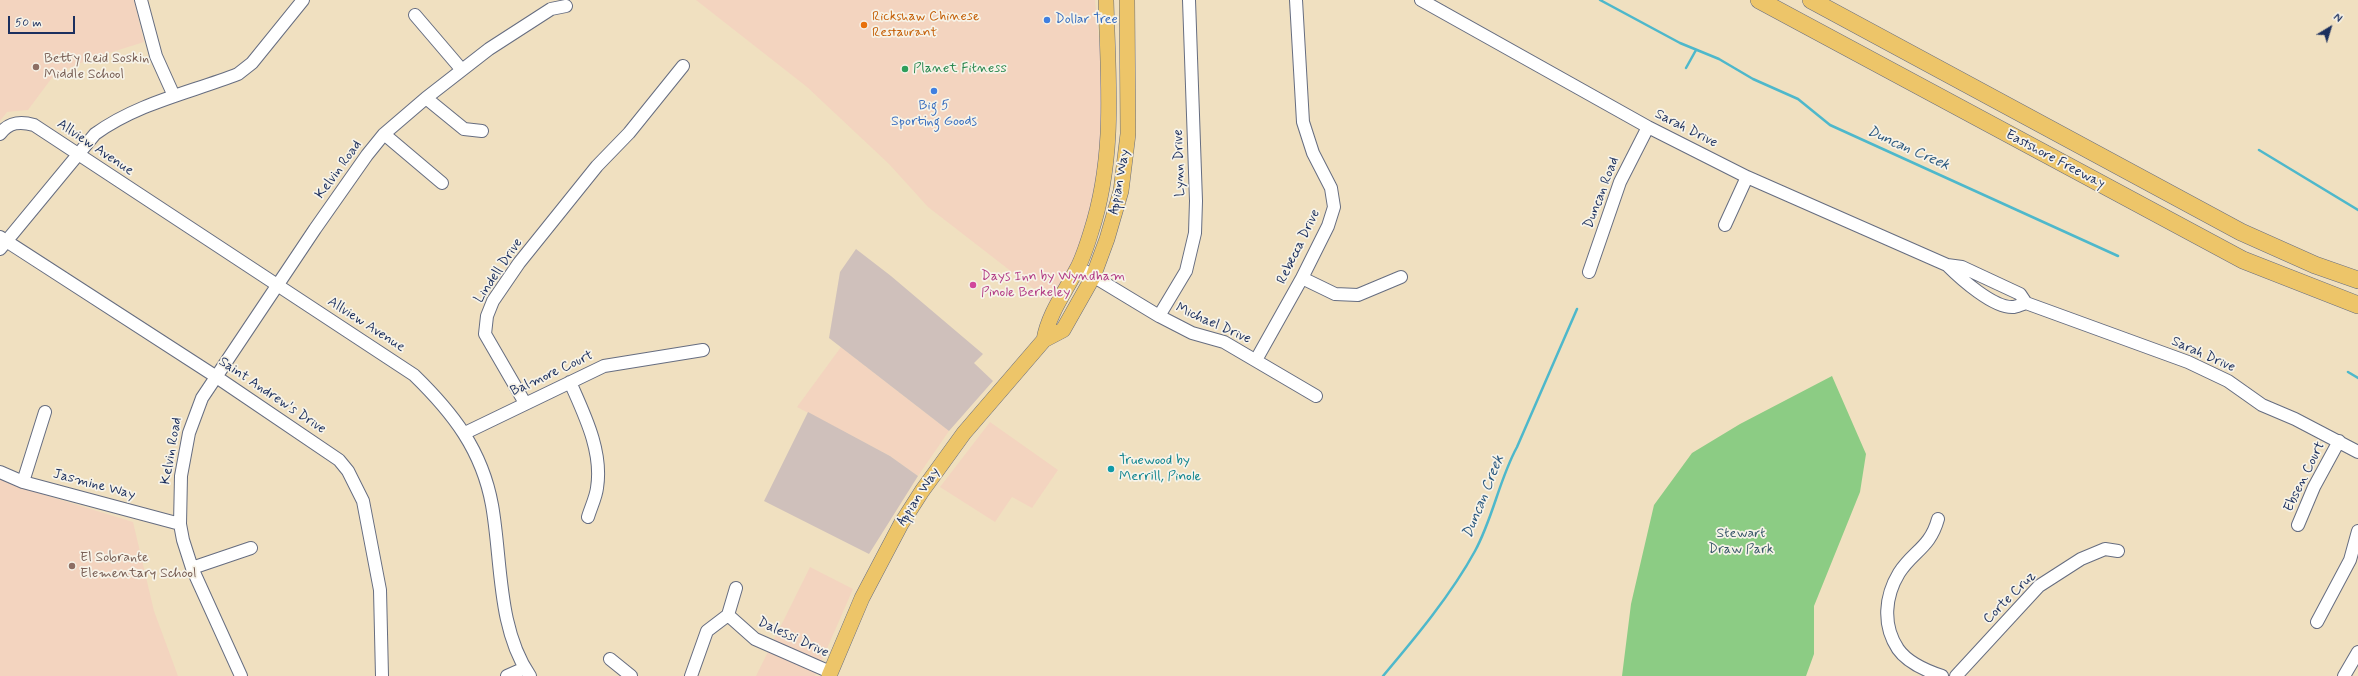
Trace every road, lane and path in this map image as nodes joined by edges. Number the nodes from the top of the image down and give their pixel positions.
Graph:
1 (141, 0) edge
2 (303, 0) edge
3 (1106, 0) edge
4 (1127, 0) edge
5 (1189, 0) edge
6 (1296, 0) edge
7 (1421, 0) edge
8 (1759, 0) edge
9 (1811, 0) edge
10 (566, 6) dead end
11 (415, 15) dead end
12 (683, 66) dead end
13 (462, 70) junction
14 (174, 96) junction
15 (426, 98) junction
16 (1648, 127) junction
17 (482, 131) dead end
18 (0, 134) edge
19 (384, 134) junction
20 (78, 154) junction
21 (1747, 176) junction
22 (442, 182) dead end
23 (1725, 225) dead end
24 (2, 242) edge
25 (1078, 267) junction
26 (1589, 272) dead end
27 (1093, 277) junction
28 (1401, 277) dead end
29 (1302, 278) junction
30 (2358, 280) edge
31 (278, 286) junction
32 (2358, 306) edge
33 (1159, 316) junction
34 (1044, 340) junction
35 (703, 350) dead end
36 (1256, 360) junction
37 (215, 376) junction
38 (570, 382) junction
39 (1316, 396) dead end
40 (525, 403) junction
41 (45, 412) dead end
42 (465, 433) junction
43 (2339, 441) junction
44 (2358, 452) edge
45 (0, 472) edge
46 (23, 482) junction
47 (588, 517) dead end
48 (1938, 519) dead end
49 (180, 524) junction
50 (2298, 525) dead end
51 (2358, 531) edge
52 (251, 548) dead end
53 (2118, 551) dead end
54 (192, 568) junction
55 (736, 588) dead end
56 (728, 615) junction
57 (2318, 622) dead end
58 (2358, 652) edge
59 (610, 659) dead end
60 (527, 672) edge
61 (830, 674) edge
62 (241, 676) edge
63 (382, 676) edge
64 (507, 676) edge
65 (631, 676) edge
66 (691, 676) edge
67 (1942, 676) edge
68 (1956, 676) edge
69 (2344, 676) edge

1 - 14 street
2 - 14 street
3 - 25 main road, Appian Way
4 - 27 main road, Appian Way
5 - 33 street, Lynn Drive
6 - 29 street, Rebecca Drive
7 - 16 street, Sarah Drive
8 - 32 highway, Eastshore Freeway
9 - 30 highway, Eastshore Freeway
10 - 13 street, Kelvin Road
11 - 13 street
12 - 40 street, Lindell Drive
13 - 15 street, Kelvin Road
14 - 20 street
15 - 17 street
15 - 19 street, Kelvin Road
16 - 21 street, Sarah Drive
16 - 26 street, Duncan Road
18 - 20 street, Allview Avenue
19 - 22 street
19 - 31 street, Kelvin Road
20 - 24 street
20 - 31 street, Allview Avenue
21 - 23 street
21 - 43 street, Sarah Drive
24 - 37 street, Saint Andrew's Drive
25 - 27 street, Michael Drive
25 - 34 main road, Appian Way
27 - 33 street, Michael Drive
27 - 34 main road, Appian Way
28 - 29 street
29 - 36 street, Rebecca Drive
31 - 37 street, Kelvin Road
31 - 42 street, Allview Avenue
33 - 36 street, Michael Drive
34 - 61 main road, Appian Way
35 - 38 street, Balmore Court
36 - 39 street, Michael Drive
37 - 49 street, Kelvin Road
37 - 63 street, Saint Andrew's Drive
38 - 40 street, Balmore Court
38 - 47 street
40 - 42 street, Balmore Court
41 - 46 street
42 - 60 street, Allview Avenue
43 - 44 street, Sarah Drive
43 - 50 street, Ebsen Court
45 - 46 street, Jasmine Way
46 - 49 street, Jasmine Way
48 - 67 street
49 - 54 street, Kelvin Road
51 - 57 street
52 - 54 street
53 - 68 street, Corte Cruz
54 - 62 street, Kelvin Road
55 - 56 street
56 - 61 street, Dalessi Drive
56 - 66 street
58 - 69 street
59 - 65 street
60 - 64 street

